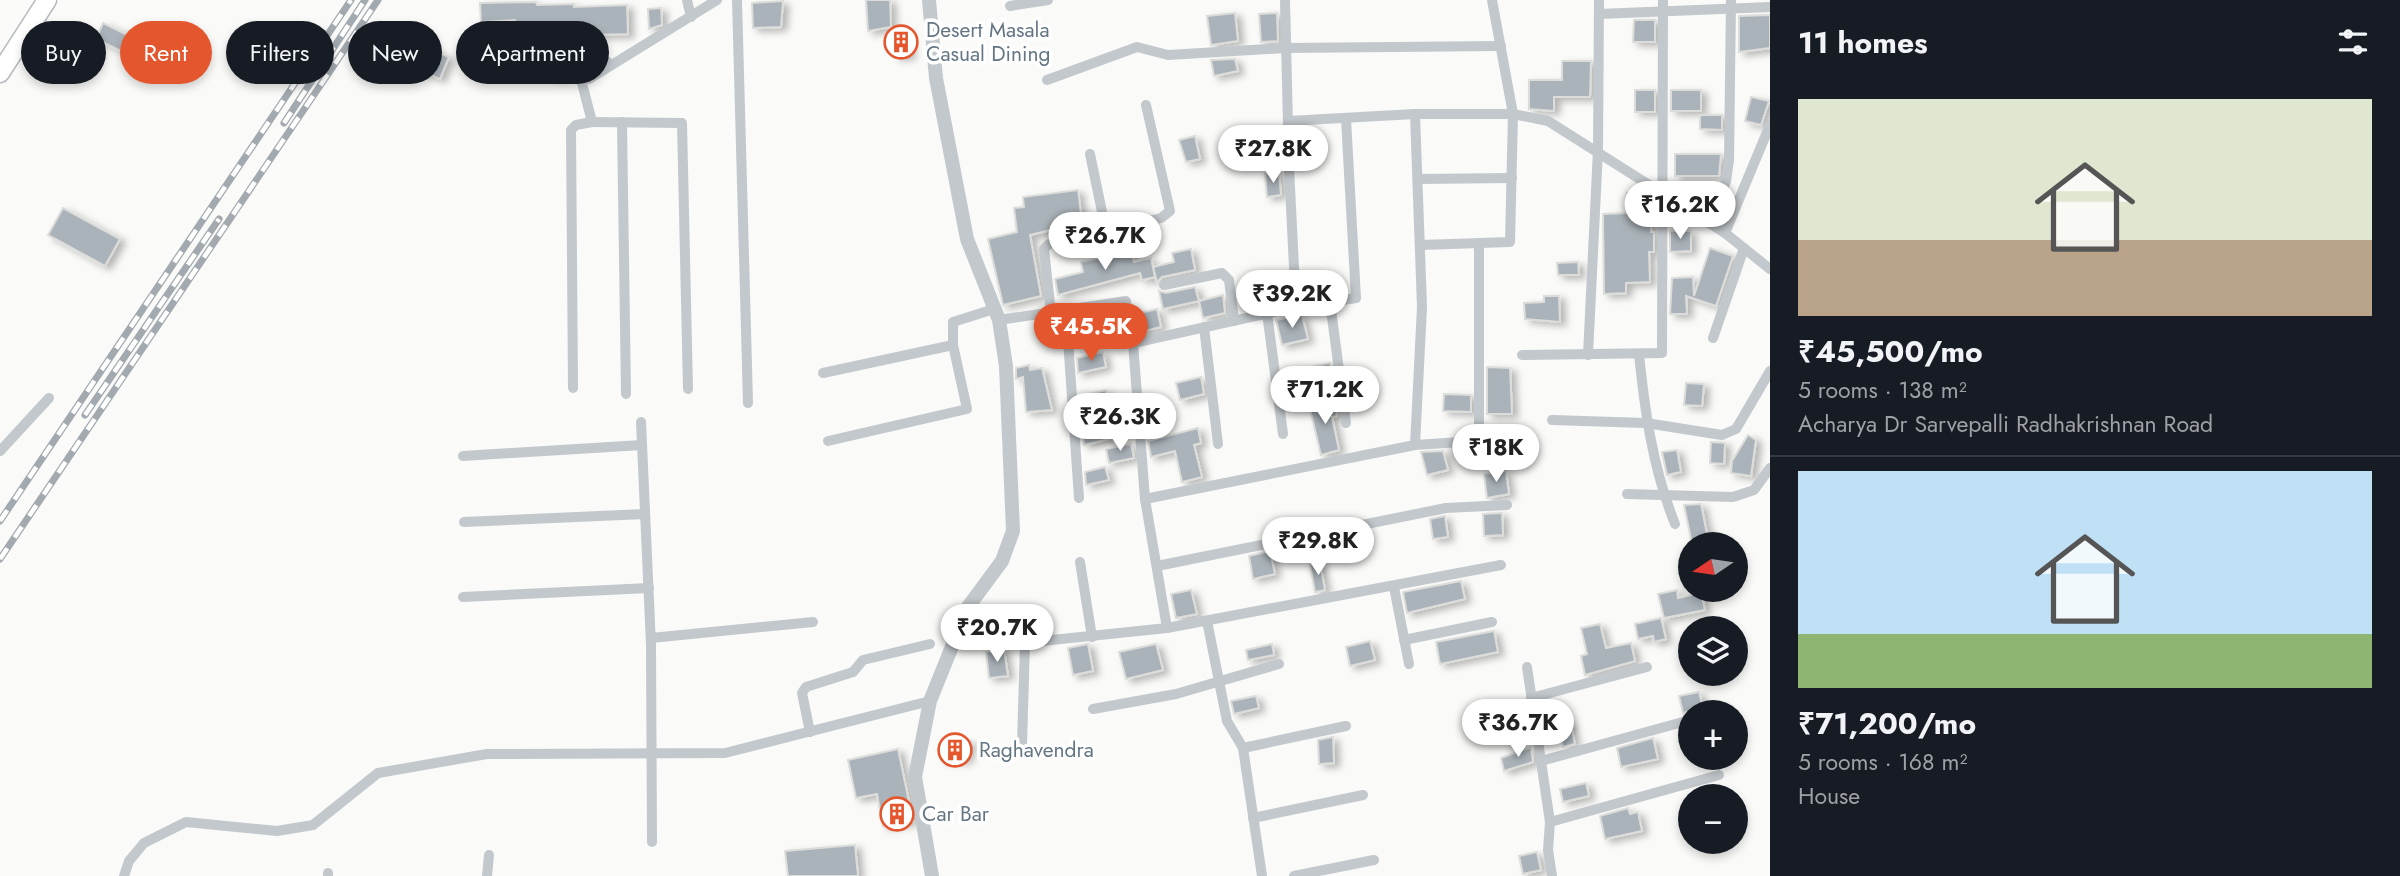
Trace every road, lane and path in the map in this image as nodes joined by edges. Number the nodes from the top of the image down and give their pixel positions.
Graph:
1 (47, 0) edge
2 (687, 0) edge
3 (717, 0) edge
4 (737, 0) edge
5 (929, 0) edge
6 (1048, 0) edge
7 (1285, 0) edge
8 (1492, 0) edge
9 (1599, 0) edge
10 (1663, 0) edge
11 (1731, 4) edge
12 (1010, 6) dead end
13 (1770, 8) edge
14 (1663, 13) junction
15 (1599, 14) junction
16 (691, 17) junction
17 (1500, 46) junction
18 (1286, 48) junction
19 (611, 65) joint
20 (0, 73) edge
21 (1047, 80) dead end
22 (1146, 105) dead end
23 (1415, 114) junction
24 (1513, 114) junction
25 (1346, 119) junction
26 (1288, 121) junction
27 (592, 122) junction
28 (622, 122) junction
29 (1770, 125) edge
30 (1598, 150) junction
31 (1090, 154) dead end
32 (1512, 178) junction
33 (1418, 179) junction
34 (1664, 193) junction
35 (1711, 224) junction
36 (1106, 231) junction
37 (1725, 233) junction
38 (1479, 244) junction
39 (1420, 245) junction
40 (1744, 248) junction
41 (1770, 269) edge
42 (1164, 285) dead end
43 (1330, 302) junction
44 (1296, 307) junction
45 (1066, 311) junction
46 (1051, 313) junction
47 (1267, 313) junction
48 (997, 314) junction
49 (1234, 321) junction
50 (1203, 327) junction
51 (1713, 338) dead end
52 (1133, 343) junction
53 (953, 345) junction
54 (1639, 354) junction
55 (1522, 355) dead end
56 (1588, 355) junction
57 (1770, 371) edge
58 (824, 373) dead end
59 (573, 388) dead end
60 (688, 389) dead end
61 (626, 394) dead end
62 (49, 398) dead end
63 (748, 403) dead end
64 (1552, 420) dead end
65 (641, 422) dead end
66 (1346, 423) dead end
67 (1646, 423) junction
68 (1283, 434) dead end
69 (1506, 439) dead end
70 (1479, 440) junction
71 (828, 441) dead end
72 (1219, 444) dead end
73 (642, 445) junction
74 (1415, 445) junction
75 (0, 452) edge
76 (463, 456) dead end
77 (1770, 468) edge
78 (1662, 493) junction
79 (1627, 494) dead end
80 (1079, 498) dead end
81 (1144, 499) junction
82 (1507, 505) dead end
83 (645, 514) junction
84 (464, 522) dead end
85 (1675, 524) dead end
86 (1080, 562) dead end
87 (1502, 565) dead end
88 (1157, 566) junction
89 (1394, 587) junction
90 (649, 588) junction
91 (463, 597) dead end
92 (1207, 621) junction
93 (813, 622) dead end
94 (1492, 622) dead end
95 (1167, 628) junction
96 (1092, 637) junction
97 (651, 638) junction
98 (1404, 640) junction
99 (930, 645) dead end
100 (1279, 664) dead end
101 (1409, 664) dead end
102 (1527, 667) dead end
103 (1647, 667) dead end
104 (1218, 682) junction
105 (1531, 698) junction
106 (930, 701) junction
107 (1093, 709) dead end
108 (1678, 723) edge
109 (1346, 726) dead end
110 (810, 732) junction
111 (1022, 744) dead end
112 (1243, 748) junction
113 (649, 755) junction
114 (1541, 761) junction
115 (1719, 775) dead end
116 (1363, 795) dead end
117 (1253, 818) junction
118 (1550, 822) junction
119 (652, 842) dead end
120 (489, 855) dead end
121 (1374, 860) dead end
122 (124, 876) edge
123 (487, 876) edge
124 (932, 876) edge
125 (1262, 876) edge
126 (1294, 876) edge
127 (1552, 876) edge

1 - 20 main road
2 - 16 street
3 - 16 street
4 - 63 street
5 - 48 street
6 - 12 street
7 - 18 street
8 - 17 street
9 - 15 street
10 - 14 street
11 - 13 street
11 - 14 street
11 - 35 street
14 - 15 street
14 - 34 street
15 - 30 street
16 - 19 street
17 - 18 street
17 - 24 street
18 - 21 street
18 - 26 street
19 - 27 street
22 - 36 street
23 - 24 street
23 - 25 street
23 - 33 street
24 - 30 street
24 - 32 street
25 - 26 street
25 - 43 street
26 - 44 street
27 - 28 street
27 - 59 street
28 - 60 street
28 - 61 street
29 - 37 street
30 - 34 street
30 - 56 street
31 - 36 street
32 - 33 street
32 - 38 street
33 - 39 street
34 - 35 street
34 - 54 street
35 - 37 street
36 - 46 street
37 - 40 street
38 - 39 street
38 - 70 street
39 - 74 street
40 - 41 street
40 - 51 street
42 - 49 street
43 - 44 street
43 - 66 street
44 - 47 street
45 - 46 street
45 - 52 street
45 - 80 street
46 - 48 street
47 - 49 street
47 - 68 street
48 - 53 street
48 - 106 street
49 - 50 street
50 - 52 street
50 - 72 street
52 - 81 street
53 - 58 street
53 - 71 street
54 - 56 street
54 - 67 street
55 - 56 street
57 - 67 street
62 - 75 street
64 - 67 street
65 - 73 street
67 - 78 street
69 - 70 street
70 - 74 street
73 - 76 street
73 - 83 street
74 - 81 street
77 - 78 street
78 - 79 street
78 - 85 street
81 - 88 street
82 - 88 street
83 - 84 street
83 - 90 street
86 - 96 street
87 - 89 street
88 - 95 street
89 - 92 street
89 - 98 street
90 - 91 street
90 - 97 street
92 - 95 street
92 - 104 street
93 - 97 street
94 - 98 street
95 - 96 street
96 - 111 street
97 - 113 street
98 - 101 street
99 - 110 street
100 - 104 street
102 - 105 street
103 - 105 street
104 - 107 street
104 - 112 street
105 - 114 street
106 - 110 street
106 - 124 street
108 - 114 street
109 - 112 street
110 - 113 street
112 - 117 street
113 - 119 street
113 - 122 street
114 - 118 street
115 - 118 street
116 - 117 street
117 - 125 street
118 - 127 street
120 - 123 street
121 - 126 street

